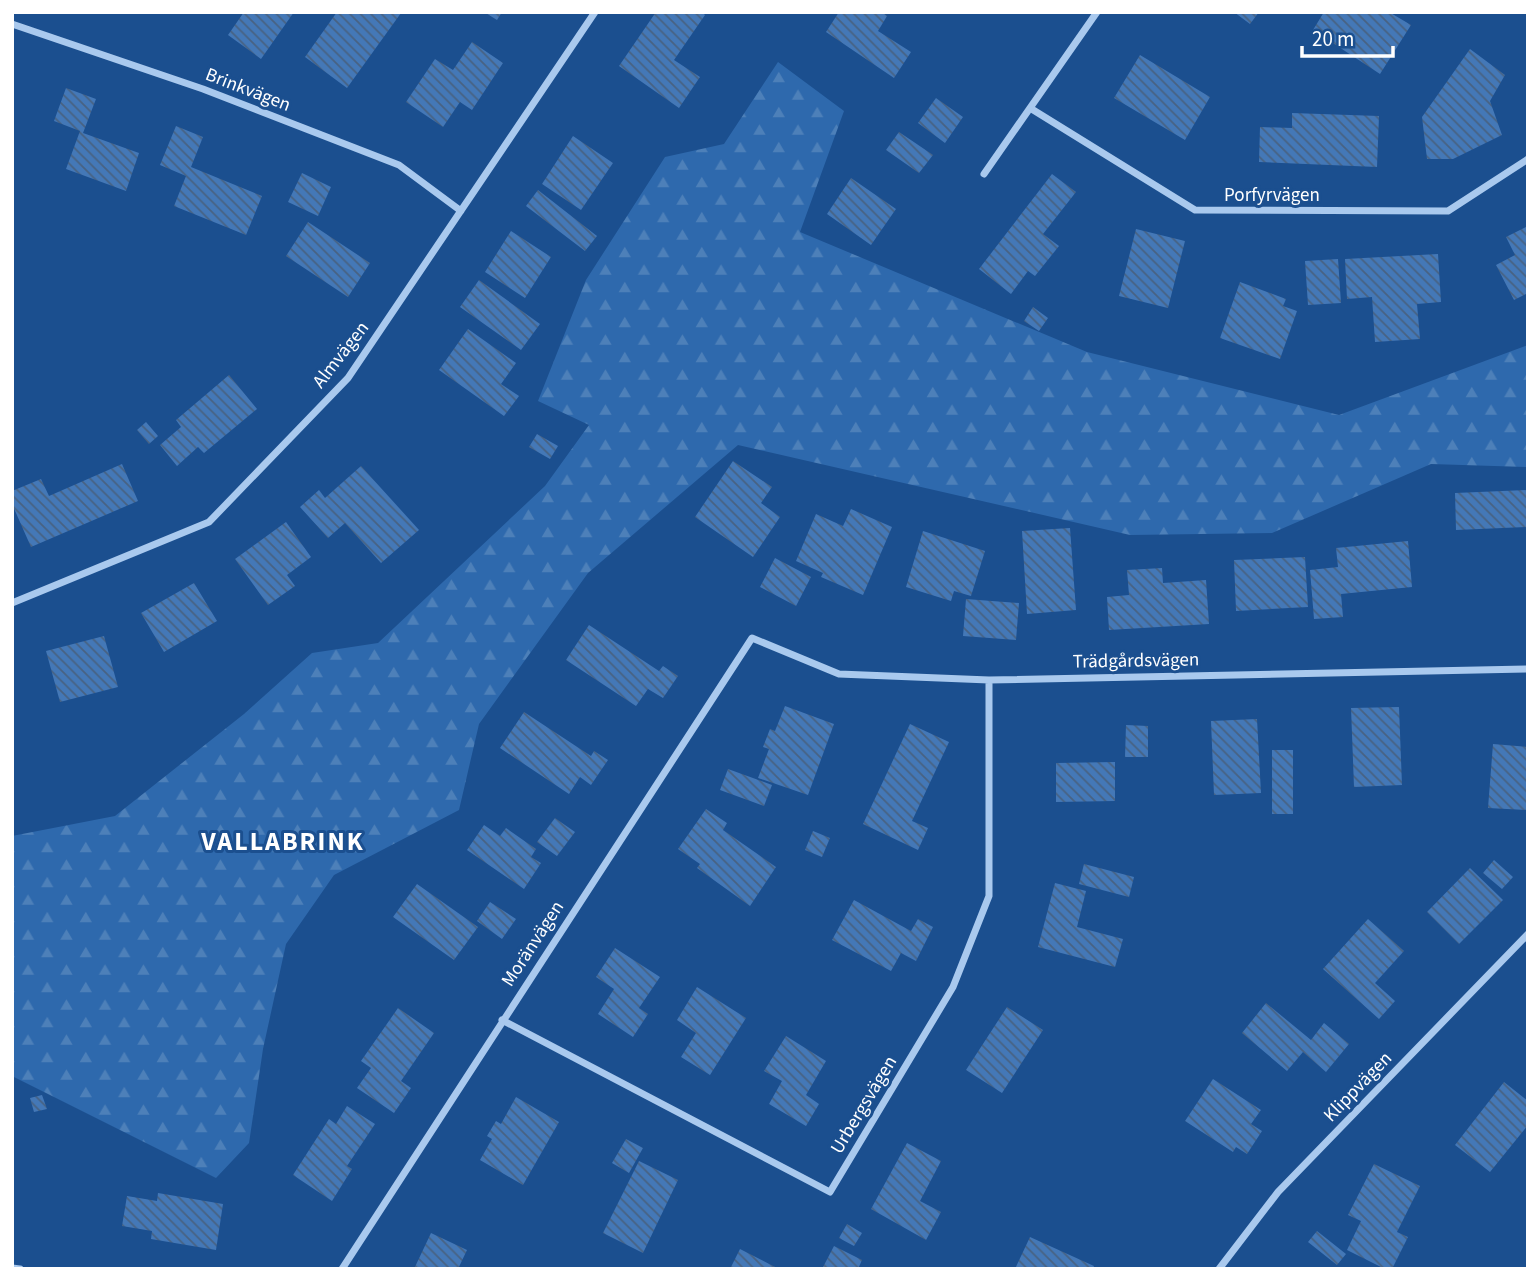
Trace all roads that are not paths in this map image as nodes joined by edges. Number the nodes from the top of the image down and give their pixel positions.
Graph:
1 (595, 12) edge
2 (1097, 12) edge
3 (12, 24) edge
4 (1030, 108) junction
5 (1528, 159) edge
6 (984, 174) dead end
7 (461, 211) junction
8 (12, 603) edge
9 (752, 638) joint
10 (1528, 668) edge
11 (989, 680) junction
12 (1528, 934) edge
13 (502, 1020) junction
14 (12, 1268) edge
15 (20, 1269) edge
16 (342, 1269) edge
17 (1219, 1269) edge

1 - 7 street, Almvägen
2 - 4 street
3 - 7 street, Brinkvägen
4 - 5 street, Porfyrvägen
4 - 6 street
7 - 8 street, Almvägen
9 - 11 street, Trädgårdsvägen
9 - 13 street, Moränvägen
10 - 11 street, Trädgårdsvägen
11 - 13 street, Urbergsvägen
12 - 17 street, Klippvägen
13 - 16 street, Moränvägen
14 - 15 street

